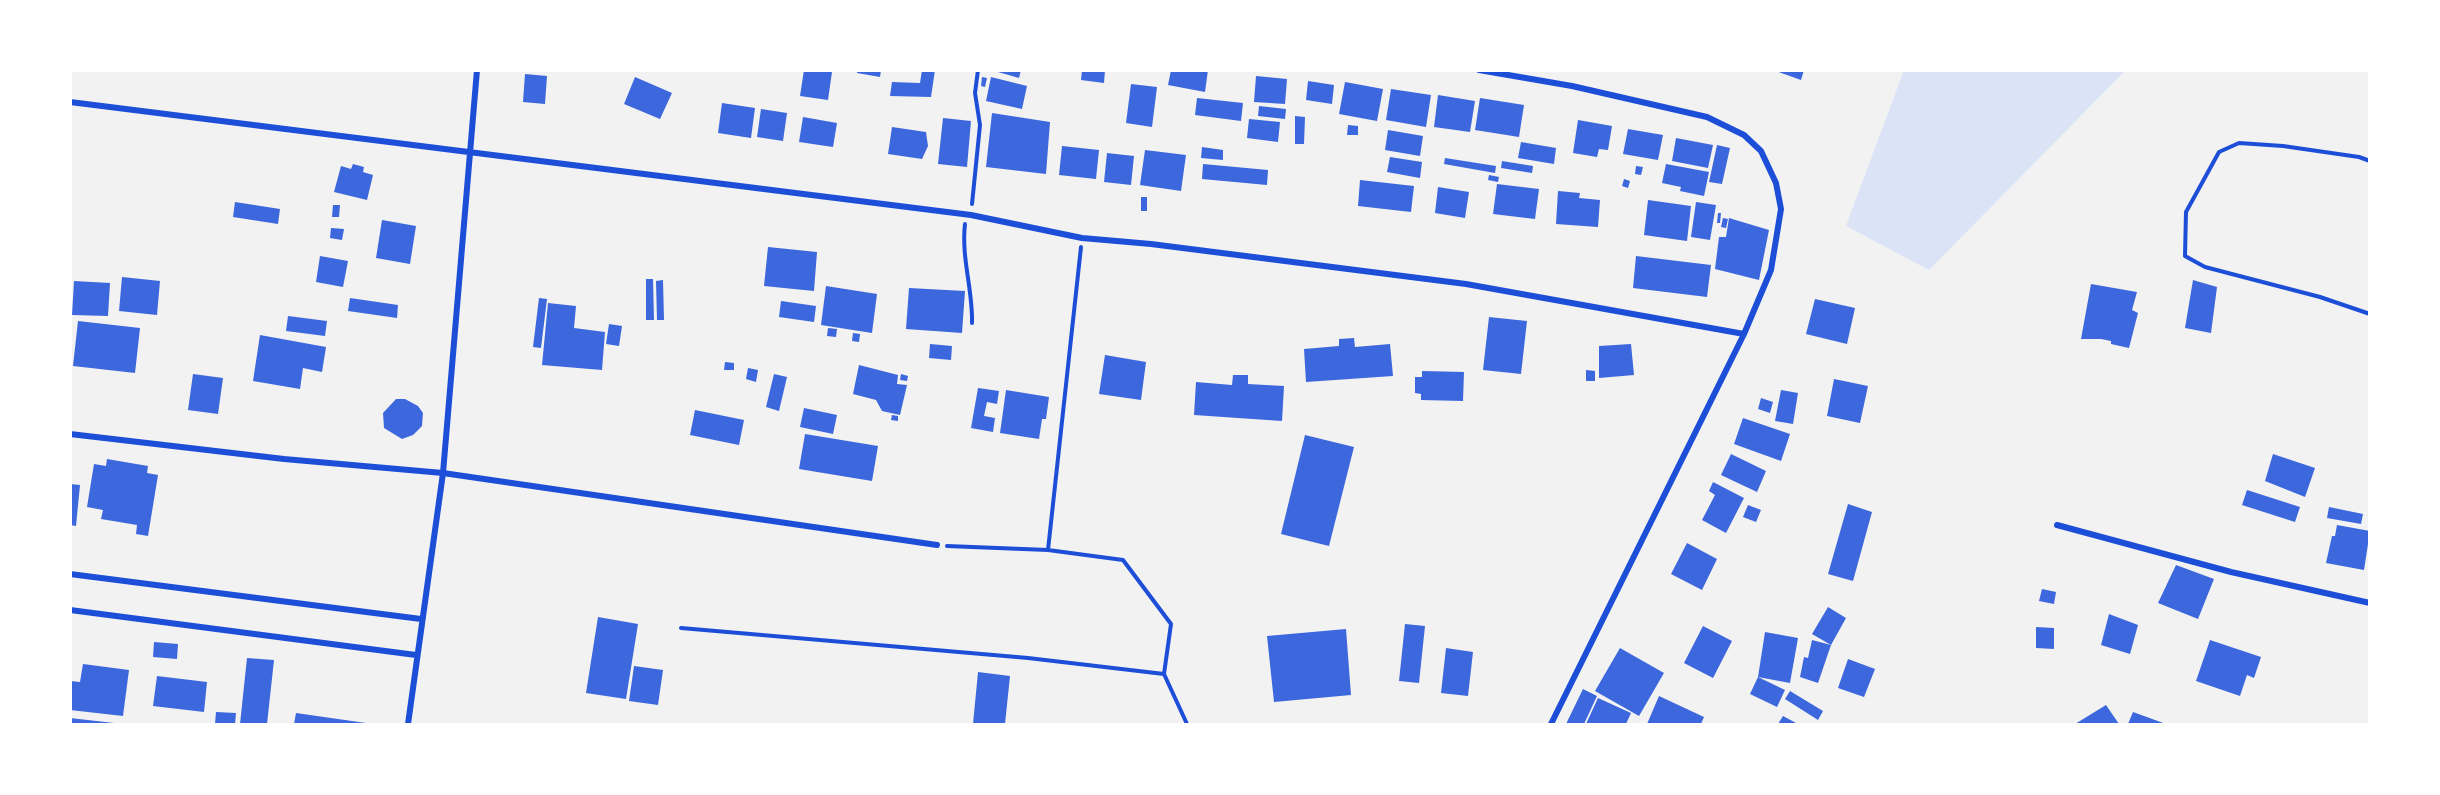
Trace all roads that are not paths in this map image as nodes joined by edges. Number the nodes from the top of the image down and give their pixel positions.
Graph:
1 (477, 70) edge
2 (1479, 70) edge
3 (70, 102) edge
4 (470, 152) junction
5 (1744, 334) junction
6 (70, 434) edge
7 (442, 473) junction
8 (2056, 525) dead end
9 (937, 546) road end
10 (70, 574) edge
11 (2370, 603) edge
12 (70, 610) edge
13 (421, 619) junction
14 (416, 655) junction
15 (408, 724) edge
16 (1551, 724) edge

1 - 4 street
2 - 5 street
3 - 4 street
4 - 5 street
4 - 7 street
5 - 16 street
6 - 7 street
7 - 9 street
7 - 13 street
8 - 11 street
10 - 13 street
12 - 14 street
13 - 14 street
14 - 15 street

